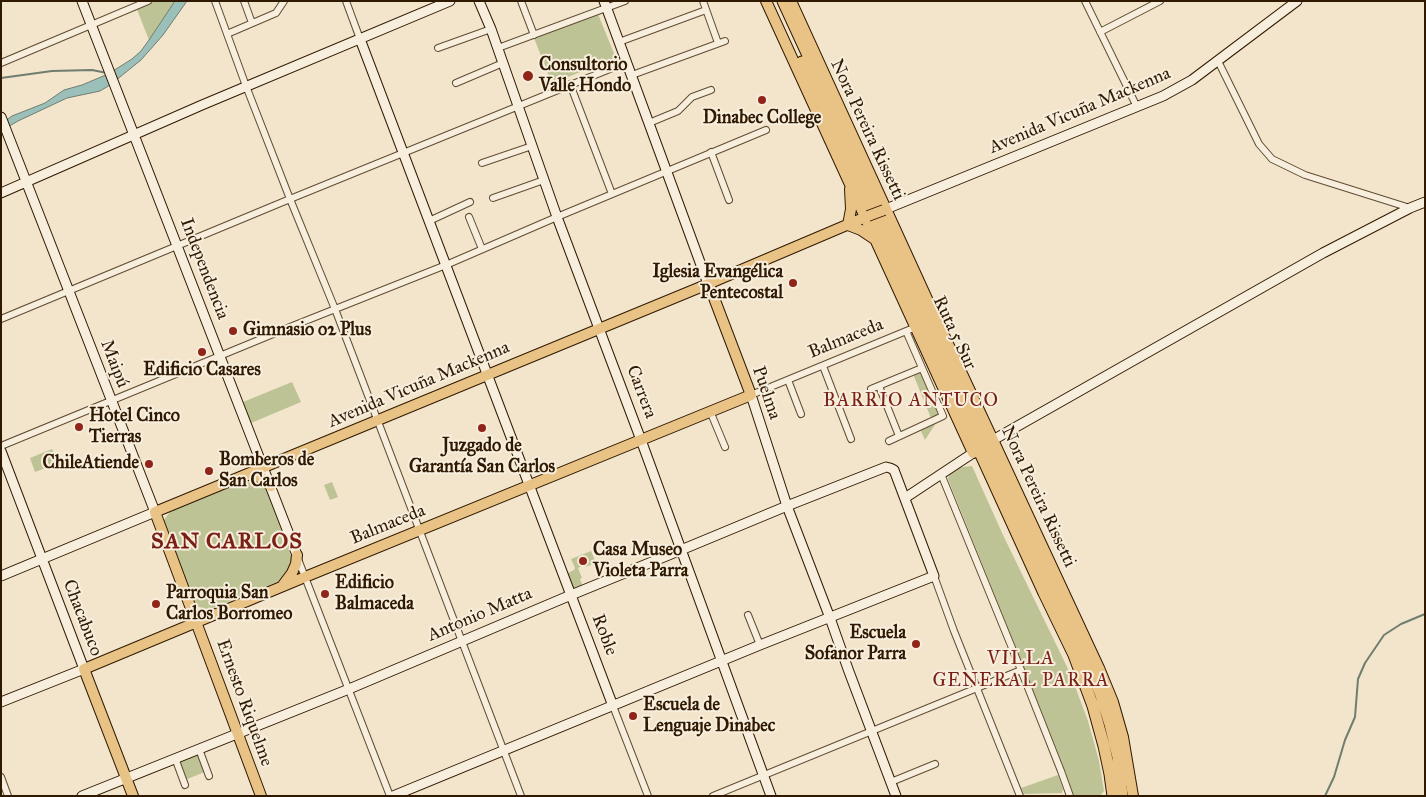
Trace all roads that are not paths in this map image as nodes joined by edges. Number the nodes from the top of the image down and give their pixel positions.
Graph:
1 (82, 1) edge
2 (148, 1) edge
3 (215, 1) edge
4 (244, 1) edge
5 (276, 1) edge
6 (284, 1) edge
7 (346, 1) edge
8 (450, 1) edge
9 (479, 1) edge
10 (521, 1) edge
11 (625, 1) edge
12 (703, 1) edge
13 (766, 1) edge
14 (774, 1) edge
15 (782, 1) edge
16 (791, 1) edge
17 (1085, 1) edge
18 (1160, 1) edge
19 (1297, 1) edge
20 (605, 5) edge
21 (279, 9) junction
22 (706, 10) junction
23 (252, 23) junction
24 (91, 25) junction
25 (491, 30) junction
26 (1100, 32) junction
27 (227, 34) junction
28 (534, 35) junction
29 (360, 38) junction
30 (619, 42) junction
31 (438, 48) dead end
32 (498, 48) junction
33 (1218, 61) junction
34 (627, 62) junction
35 (1, 63) edge
36 (503, 63) junction
37 (632, 75) junction
38 (456, 83) dead end
39 (570, 84) junction
40 (246, 86) junction
41 (711, 90) dead end
42 (518, 106) junction
43 (1137, 107) junction
44 (2, 120) edge
45 (649, 122) junction
46 (766, 130) dead end
47 (134, 134) junction
48 (532, 146) junction
49 (712, 152) junction
50 (404, 153) junction
51 (482, 163) dead end
52 (666, 171) junction
53 (848, 179) junction
54 (544, 180) junction
55 (26, 182) junction
56 (1, 193) edge
57 (612, 194) junction
58 (493, 198) dead end
59 (290, 199) junction
60 (730, 200) dead end
61 (470, 202) dead end
62 (1425, 202) edge
63 (1410, 208) junction
64 (885, 209) junction
65 (557, 216) junction
66 (468, 217) dead end
67 (867, 217) junction
68 (429, 221) junction
69 (848, 225) junction
70 (877, 241) junction
71 (178, 246) junction
72 (482, 248) junction
73 (446, 265) junction
74 (708, 284) junction
75 (69, 292) junction
76 (335, 309) junction
77 (1, 320) edge
78 (599, 328) junction
79 (911, 329) junction
80 (220, 356) junction
81 (823, 366) junction
82 (922, 368) junction
83 (488, 374) junction
84 (788, 380) junction
85 (879, 386) junction
86 (871, 389) dead end
87 (751, 395) junction
88 (111, 402) junction
89 (710, 411) junction
90 (801, 414) dead end
91 (377, 421) junction
92 (899, 436) junction
93 (641, 440) junction
94 (851, 440) dead end
95 (993, 440) junction
96 (890, 441) dead end
97 (1, 446) edge
98 (725, 447) dead end
99 (1, 452) edge
100 (973, 453) junction
101 (264, 467) junction
102 (942, 474) junction
103 (241, 476) junction
104 (530, 485) junction
105 (271, 486) junction
106 (905, 498) junction
107 (175, 503) junction
108 (787, 506) junction
109 (154, 512) junction
110 (419, 530) junction
111 (162, 532) junction
112 (681, 550) junction
113 (297, 555) junction
114 (41, 558) junction
115 (1, 576) edge
116 (934, 576) junction
117 (305, 577) junction
118 (280, 587) junction
119 (1044, 593) junction
120 (571, 595) junction
121 (188, 601) junction
122 (214, 614) junction
123 (748, 615) dead end
124 (830, 618) junction
125 (196, 622) junction
126 (462, 640) junction
127 (760, 645) junction
128 (721, 662) junction
129 (84, 669) junction
130 (1021, 670) junction
131 (977, 688) junction
132 (348, 689) junction
133 (1, 702) edge
134 (613, 706) junction
135 (872, 732) junction
136 (238, 733) junction
137 (198, 749) junction
138 (504, 751) junction
139 (174, 758) junction
140 (935, 764) dead end
141 (763, 775) junction
142 (209, 776) dead end
143 (1, 777) edge
144 (126, 778) junction
145 (891, 782) junction
146 (185, 785) dead end
147 (8, 796) edge
148 (82, 796) edge
149 (133, 796) edge
150 (261, 796) edge
151 (392, 796) edge
152 (521, 796) edge
153 (648, 796) edge
154 (713, 796) edge
155 (771, 796) edge
156 (896, 796) edge
157 (1020, 796) edge
158 (1070, 796) edge
159 (1113, 796) edge
160 (1122, 796) edge
161 (1133, 796) edge

1 - 24 street, Independencia
2 - 24 street
3 - 27 street
4 - 23 street
5 - 21 street
6 - 21 street
7 - 29 street
8 - 29 street
9 - 25 street, Carrera
10 - 28 street
11 - 20 street
12 - 22 street
13 - 53 main road
14 - 119 highway, Ruta 5 Sur
15 - 160 highway, Ruta 5 Sur
16 - 64 main road, Nora Pereira Rissetti
17 - 26 street
18 - 26 street
19 - 33 street, Avenida Vicuña Mackenna
20 - 28 street
20 - 30 street, Puelma
21 - 23 street
22 - 30 street
22 - 37 street
23 - 27 street
24 - 35 street
24 - 47 street, Independencia
25 - 31 street
25 - 32 street, Carrera
26 - 43 street
27 - 40 street
28 - 32 street
29 - 40 street
29 - 50 street, Roble
30 - 34 street, Puelma
32 - 36 street, Carrera
33 - 43 street, Avenida Vicuña Mackenna
33 - 63 street
34 - 37 street, Puelma
34 - 39 street
36 - 38 street
36 - 42 street, Carrera
37 - 45 street, Puelma
39 - 42 street
39 - 57 street
40 - 47 street
40 - 59 street
41 - 45 street
42 - 48 street, Carrera
42 - 50 street
43 - 64 street, Avenida Vicuña Mackenna
44 - 55 street, Maipú
45 - 52 street, Puelma
46 - 49 street
47 - 55 street
47 - 71 street, Independencia
48 - 51 street
48 - 54 street, Carrera
49 - 52 street
49 - 60 street
50 - 59 street
50 - 68 street, Roble
52 - 57 street
52 - 74 street, Puelma
53 - 67 main road
53 - 69 main road
54 - 58 street
54 - 65 street, Carrera
55 - 56 street
55 - 75 street, Maipú
57 - 65 street
59 - 71 street
59 - 76 street
61 - 68 street
62 - 63 street
63 - 95 street
64 - 67 main road, Avenida Vicuña Mackenna, bridge
64 - 95 main road, Nora Pereira Rissetti
65 - 72 street
65 - 78 street, Carrera
66 - 72 street
67 - 69 main road, Avenida Vicuña Mackenna
67 - 70 main road
68 - 73 street, Roble
69 - 70 main road
69 - 74 main road, Avenida Vicuña Mackenna
70 - 79 main road
71 - 75 street
71 - 80 street, Independencia
72 - 73 street
73 - 76 street
73 - 83 street, Roble
74 - 78 main road, Avenida Vicuña Mackenna
74 - 87 main road, Puelma
75 - 77 street
75 - 88 street, Maipú
76 - 80 street
76 - 91 street
78 - 83 main road, Avenida Vicuña Mackenna
78 - 93 street, Carrera
79 - 81 street, Balmaceda
79 - 82 street
79 - 100 main road
80 - 88 street
80 - 101 street, Independencia
81 - 84 street, Balmaceda
81 - 94 street
82 - 85 street
82 - 92 street
83 - 91 main road, Avenida Vicuña Mackenna
83 - 104 street, Roble
84 - 87 street, Balmaceda
84 - 90 street
85 - 86 street
85 - 92 street
87 - 89 main road, Balmaceda
87 - 108 street, Puelma
88 - 97 street
88 - 109 street, Maipú
89 - 93 main road, Balmaceda
89 - 98 street
91 - 101 main road, Avenida Vicuña Mackenna
91 - 110 street
92 - 96 street
93 - 104 main road, Balmaceda
93 - 112 street, Carrera
95 - 161 main road, Nora Pereira Rissetti
99 - 114 street, Chacabuco
100 - 102 street
100 - 119 highway
101 - 103 main road, Avenida Vicuña Mackenna
101 - 105 street, Independencia
102 - 106 street
102 - 130 street
103 - 105 main road
103 - 107 main road, Avenida Vicuña Mackenna
104 - 110 main road, Balmaceda
104 - 120 street, Roble
105 - 113 street, Independencia
106 - 108 street, Antonio Matta
106 - 116 street
107 - 109 main road, Avenida Vicuña Mackenna
107 - 111 main road
108 - 112 street, Antonio Matta
108 - 124 street, Puelma
109 - 111 main road, Maipú
109 - 114 street, Avenida Vicuña Mackenna
110 - 117 main road, Balmaceda
110 - 126 street
111 - 121 main road, Maipú
112 - 120 street, Antonio Matta
112 - 128 street, Carrera
113 - 117 street, Independencia
113 - 118 main road
114 - 115 street, Avenida Vicuña Mackenna
114 - 129 street, Chacabuco
116 - 124 street
116 - 131 street
117 - 118 main road, Balmaceda
117 - 132 street, Independencia
118 - 122 main road, Balmaceda
119 - 159 highway, Ruta 5 Sur
120 - 126 street, Antonio Matta
120 - 134 street, Roble
121 - 122 main road
121 - 125 main road, Maipú
122 - 125 main road, Balmaceda
123 - 127 street
124 - 127 street
124 - 135 street, Puelma
125 - 129 main road, Balmaceda
125 - 136 main road, Ernesto Riquelme
126 - 132 street, Antonio Matta
126 - 138 street
127 - 128 street
128 - 134 street
128 - 141 street, Carrera
129 - 133 street, Balmaceda
129 - 144 main road, Chacabuco
130 - 131 street
130 - 158 street
131 - 135 street
131 - 157 street
132 - 136 street, Antonio Matta
132 - 151 street, Independencia
134 - 138 street
134 - 153 street, Roble
135 - 141 street
135 - 145 street, Puelma
136 - 137 street, Antonio Matta
136 - 150 main road, Ernesto Riquelme
137 - 139 street, Antonio Matta
137 - 142 street
138 - 151 street
138 - 152 street
139 - 144 street, Antonio Matta
139 - 146 street
140 - 145 street
141 - 154 street
141 - 155 street, Carrera
143 - 147 street
144 - 148 street, Antonio Matta
144 - 149 main road, Chacabuco
145 - 156 street, Puelma

